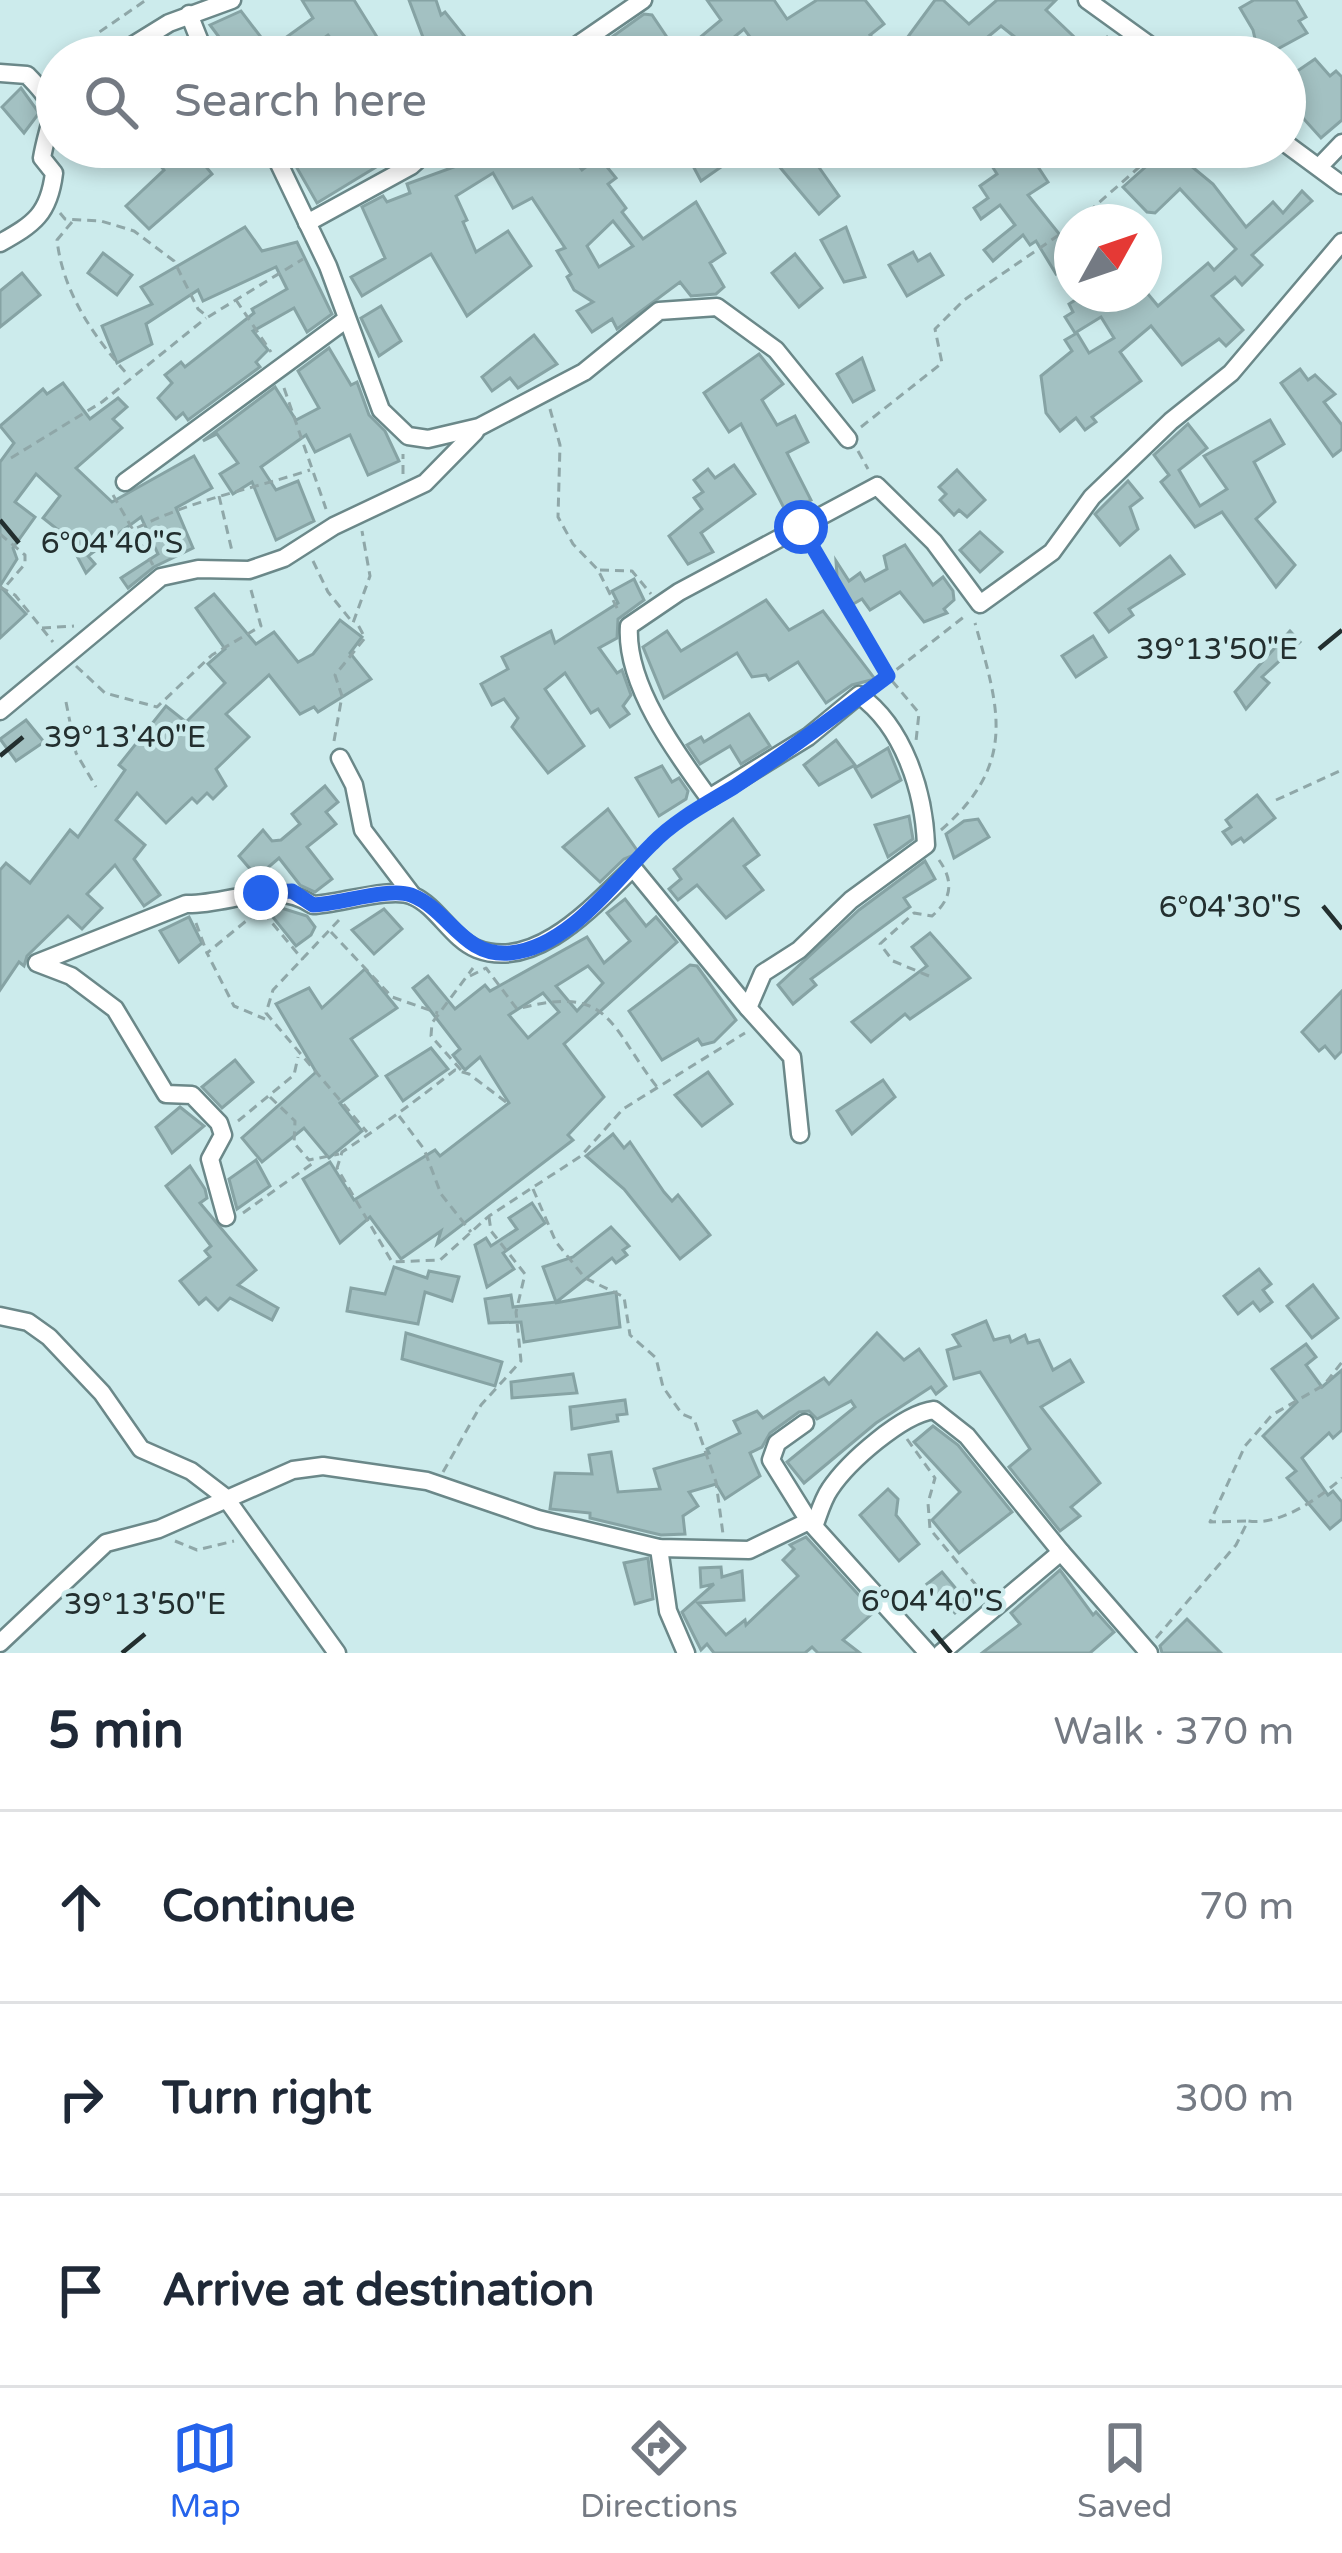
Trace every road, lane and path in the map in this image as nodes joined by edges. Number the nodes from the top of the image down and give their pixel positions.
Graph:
1 (146, 0) edge
2 (232, 0) edge
3 (643, 0) edge
4 (1087, 0) edge
5 (189, 14) junction
6 (100, 36) edge
7 (149, 36) edge
8 (198, 36) edge
9 (591, 36) edge
10 (1137, 36) edge
11 (0, 74) edge
12 (36, 84) edge
13 (1342, 143) edge
14 (1306, 158) edge
15 (1319, 167) junction
16 (50, 168) edge
17 (281, 168) edge
18 (405, 168) edge
19 (1138, 168) edge
20 (1342, 185) edge
21 (52, 188) junction
22 (1098, 204) edge
23 (74, 221) junction
24 (307, 223) junction
25 (1054, 238) edge
26 (1342, 242) edge
27 (0, 243) edge
28 (322, 251) junction
29 (236, 299) junction
30 (208, 317) junction
31 (344, 321) junction
32 (278, 368) junction
33 (129, 377) junction
34 (541, 392) junction
35 (392, 425) junction
36 (479, 427) junction
37 (848, 439) junction
38 (11, 458) dead end
39 (312, 470) junction
40 (124, 482) joint
41 (877, 486) junction
42 (219, 495) junction
43 (390, 499) junction
44 (363, 512) junction
45 (334, 526) junction
46 (801, 527) junction
47 (133, 530) junction
48 (0, 534) edge
49 (299, 548) junction
50 (243, 569) junction
51 (598, 570) junction
52 (161, 577) junction
53 (2, 588) edge
54 (663, 602) junction
55 (356, 621) junction
56 (79, 626) dead end
57 (629, 626) junction
58 (40, 628) junction
59 (65, 656) junction
60 (888, 676) junction
61 (862, 696) junction
62 (66, 702) dead end
63 (0, 711) edge
64 (340, 758) joint
65 (907, 759) junction
66 (1342, 770) edge
67 (95, 787) dead end
68 (709, 798) junction
69 (1276, 800) dead end
70 (926, 843) junction
71 (633, 868) junction
72 (413, 896) junction
73 (349, 902) junction
74 (193, 904) junction
75 (330, 930) junction
76 (475, 948) junction
77 (207, 953) junction
78 (304, 960) junction
79 (470, 976) junction
80 (929, 976) dead end
81 (748, 1008) junction
82 (441, 1013) junction
83 (268, 1019) junction
84 (762, 1021) junction
85 (297, 1055) junction
86 (461, 1070) junction
87 (658, 1089) junction
88 (270, 1097) junction
89 (506, 1102) dead end
90 (398, 1114) junction
91 (368, 1133) junction
92 (800, 1134) dead end
93 (223, 1135) junction
94 (342, 1152) junction
95 (327, 1159) junction
96 (314, 1162) junction
97 (337, 1168) junction
98 (533, 1187) junction
99 (226, 1216) joint
100 (489, 1216) junction
101 (471, 1232) junction
102 (0, 1316) edge
103 (1342, 1362) edge
104 (805, 1423) dead end
105 (898, 1429) junction
106 (1342, 1478) edge
107 (434, 1484) junction
108 (225, 1496) junction
109 (1248, 1521) junction
110 (812, 1522) junction
111 (159, 1529) junction
112 (263, 1544) junction
113 (659, 1548) junction
114 (726, 1549) junction
115 (1061, 1552) junction
116 (0, 1612) edge
117 (988, 1612) junction
118 (4, 1639) edge
119 (1148, 1650) edge
120 (337, 1653) edge
121 (686, 1653) edge
122 (928, 1653) edge
123 (941, 1653) edge

1 - 6 path
2 - 5 street
3 - 9 street
4 - 10 street
5 - 7 street
5 - 8 street
11 - 12 street
13 - 15 street
14 - 15 street
15 - 20 street
16 - 21 street
17 - 24 street
18 - 24 street
19 - 22 path
21 - 23 path
21 - 27 street
23 - 30 path
23 - 33 path
24 - 28 street
25 - 37 path
26 - 41 street
28 - 29 path
28 - 31 street
29 - 30 path
29 - 32 path
30 - 33 path
31 - 32 street
31 - 35 street
32 - 39 path
32 - 40 street
33 - 38 path
34 - 36 street
34 - 37 street
34 - 51 path
35 - 36 street
35 - 43 path
36 - 43 street
37 - 41 path
39 - 42 path
39 - 45 path
40 - 47 path
41 - 46 street
42 - 47 path
42 - 50 path
43 - 44 street
44 - 45 street
44 - 55 path
45 - 49 street
46 - 54 street
46 - 60 path
47 - 52 path
48 - 53 path
49 - 50 street
49 - 55 path
50 - 52 street
50 - 59 path
51 - 54 path
51 - 57 path
52 - 59 street
53 - 58 path
54 - 57 street
55 - 64 path
56 - 58 path
57 - 68 street
58 - 59 path
59 - 63 street
60 - 61 path
60 - 65 path
60 - 70 path
61 - 65 street
61 - 68 street
62 - 67 path
64 - 72 street
65 - 70 street
66 - 69 path
68 - 71 path
70 - 80 path
70 - 81 street
71 - 76 street
71 - 81 street
72 - 73 street
72 - 76 street
73 - 74 street
73 - 75 path
74 - 77 path
74 - 93 street
75 - 78 path
75 - 82 path
76 - 79 path
77 - 78 path
77 - 83 path
78 - 83 path
79 - 82 path
79 - 87 path
81 - 84 street
82 - 86 path
83 - 85 path
84 - 87 path
84 - 92 street
85 - 88 path
85 - 91 path
86 - 89 path
86 - 90 path
87 - 98 path
88 - 93 path
88 - 96 path
90 - 91 path
90 - 101 path
91 - 94 path
93 - 99 street
94 - 95 path
94 - 97 path
95 - 96 path
95 - 97 path
96 - 99 path
97 - 101 path
98 - 100 path
98 - 114 path
100 - 101 path
100 - 107 path
102 - 108 street
103 - 109 path
104 - 110 street
105 - 110 street
105 - 115 street
105 - 117 path
106 - 109 path
107 - 108 street
107 - 113 street
108 - 111 street
108 - 112 street
109 - 119 path
110 - 114 street
110 - 122 street
111 - 112 path
111 - 118 street
112 - 120 street
113 - 114 street
113 - 121 street
115 - 117 street
115 - 119 street
116 - 118 street
117 - 123 street

